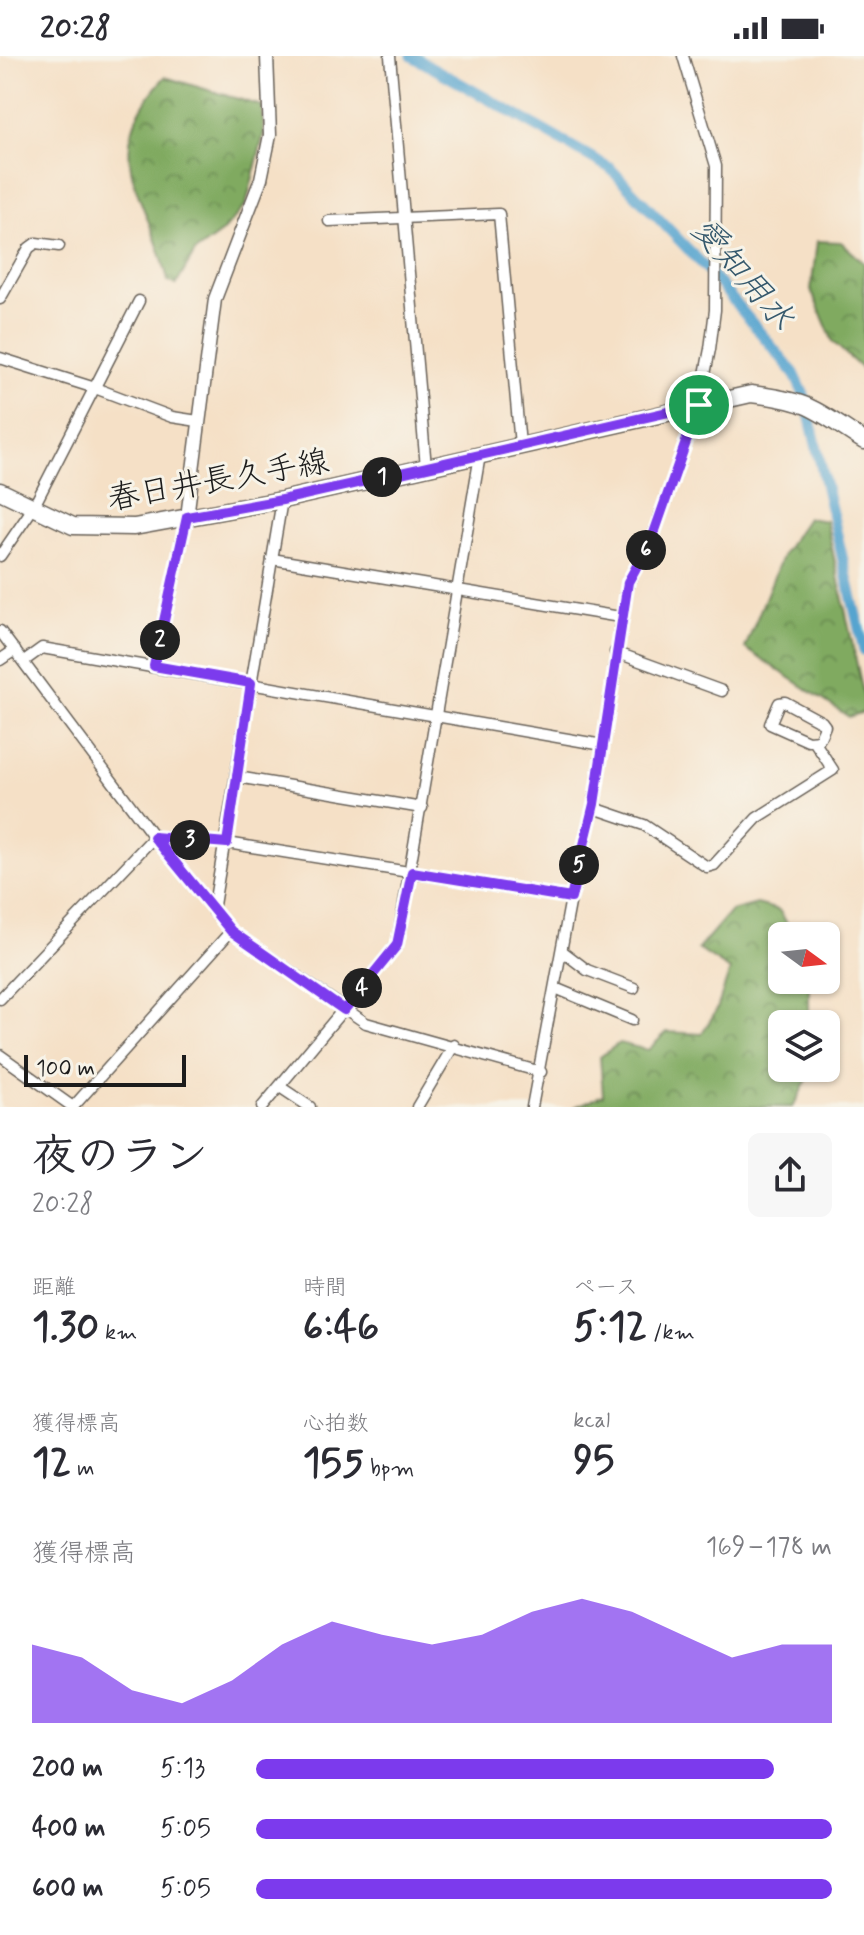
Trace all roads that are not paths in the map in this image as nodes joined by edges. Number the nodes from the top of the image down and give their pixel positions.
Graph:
1 (267, 56) edge
2 (683, 56) edge
3 (390, 57) edge
4 (404, 217) junction
5 (329, 221) dead end
6 (59, 246) dead end
7 (0, 299) edge
8 (139, 301) dead end
9 (0, 358) edge
10 (95, 388) junction
11 (699, 405) junction
12 (198, 421) junction
13 (864, 441) edge
14 (520, 445) junction
15 (480, 455) junction
16 (426, 467) junction
17 (0, 491) edge
18 (282, 500) junction
19 (33, 508) junction
20 (187, 517) junction
21 (0, 556) edge
22 (272, 559) junction
23 (458, 589) junction
24 (620, 617) junction
25 (0, 631) edge
26 (15, 650) junction
27 (615, 652) junction
28 (0, 660) edge
29 (24, 661) junction
30 (154, 666) junction
31 (251, 683) junction
32 (722, 691) dead end
33 (437, 715) junction
34 (814, 741) junction
35 (603, 745) junction
36 (237, 777) junction
37 (422, 808) junction
38 (594, 808) junction
39 (154, 837) junction
40 (227, 843) junction
41 (412, 872) junction
42 (571, 898) junction
43 (213, 911) junction
44 (231, 931) junction
45 (562, 951) junction
46 (555, 988) junction
47 (634, 988) dead end
48 (0, 999) edge
49 (344, 1010) junction
50 (632, 1020) dead end
51 (454, 1045) junction
52 (0, 1055) edge
53 (541, 1072) junction
54 (280, 1087) junction
55 (262, 1107) edge
56 (310, 1107) edge
57 (417, 1107) edge
58 (532, 1107) edge

1 - 12 street
2 - 11 street
3 - 4 street
4 - 5 street
4 - 14 street
4 - 16 street
6 - 7 street
8 - 10 street
9 - 10 street
10 - 12 street
10 - 19 street
11 - 13 main road, 春日井長久手線
11 - 14 main road, 春日井長久手線
11 - 24 street
12 - 20 street
14 - 15 main road, 春日井長久手線
15 - 16 main road, 春日井長久手線
15 - 23 street
16 - 18 main road, 春日井長久手線
17 - 19 main road, 春日井長久手線
18 - 20 main road, 春日井長久手線
18 - 22 street
19 - 20 main road, 春日井長久手線
19 - 21 street
20 - 30 street
22 - 23 street
22 - 31 street
23 - 24 street
23 - 33 street
24 - 27 street
25 - 26 street
26 - 28 street
26 - 29 street
27 - 32 street
27 - 35 street
29 - 30 street
29 - 39 street
30 - 31 street
31 - 33 street
31 - 36 street
33 - 35 street
33 - 37 street
34 - 34 street
34 - 38 street
35 - 38 street
36 - 37 street
36 - 40 street
37 - 41 street
38 - 42 street
39 - 40 street
39 - 43 street
39 - 48 street
40 - 41 street
40 - 43 street
41 - 42 street
41 - 49 street
42 - 45 street
43 - 44 street
44 - 49 street
44 - 52 street
45 - 46 street
45 - 47 street
46 - 50 street
46 - 53 street
49 - 51 street
49 - 54 street
51 - 53 street
51 - 57 street
53 - 58 street
54 - 55 street
54 - 56 street

